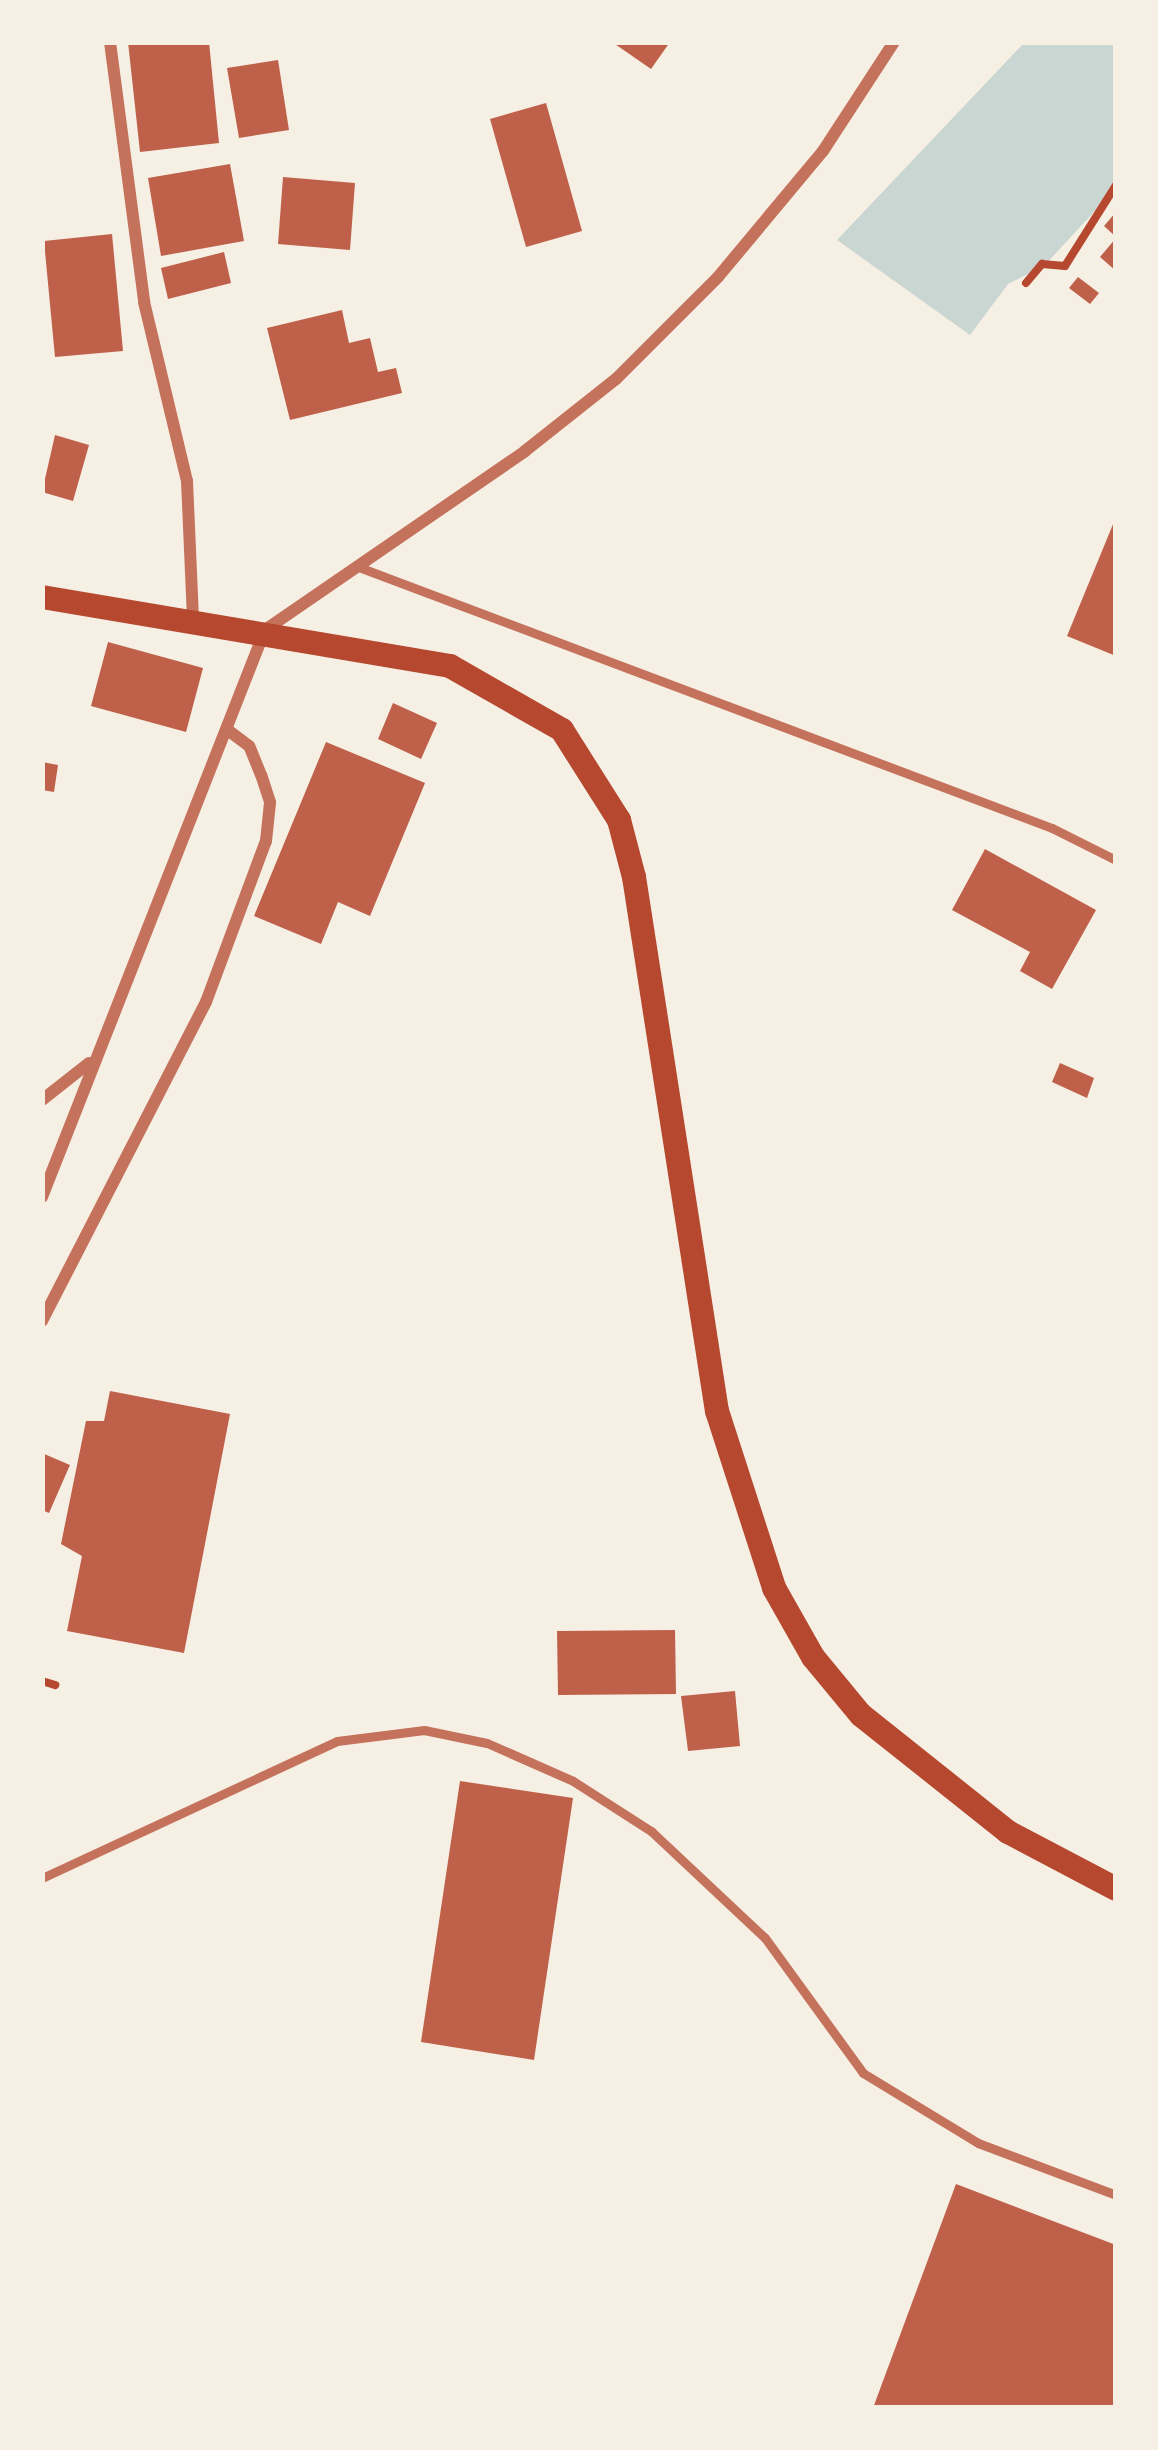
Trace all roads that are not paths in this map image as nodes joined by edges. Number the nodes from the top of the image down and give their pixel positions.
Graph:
1 (110, 42) edge
2 (894, 42) edge
3 (356, 566) junction
4 (42, 597) edge
5 (193, 620) junction
6 (265, 630) junction
7 (228, 730) junction
8 (1116, 860) edge
9 (90, 1063) junction
10 (42, 1100) edge
11 (42, 1197) edge
12 (42, 1321) edge
13 (42, 1878) edge
14 (1116, 1888) edge
15 (1116, 2195) edge

1 - 5 street
2 - 3 street
3 - 6 street
3 - 8 lane
4 - 5 main road
5 - 6 main road
6 - 7 street
6 - 14 main road
7 - 9 street
7 - 12 street
9 - 10 street
9 - 11 street
13 - 15 lane

